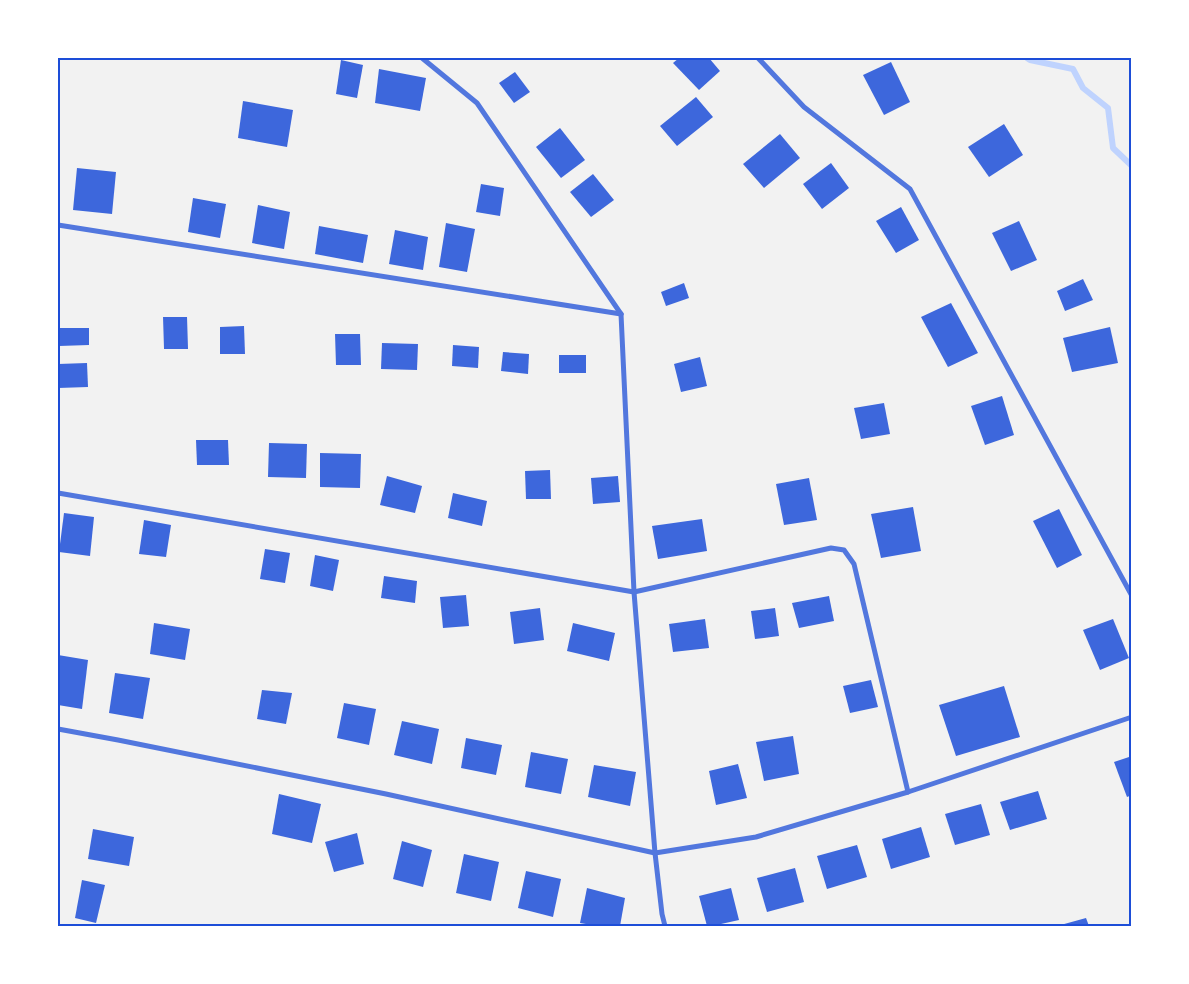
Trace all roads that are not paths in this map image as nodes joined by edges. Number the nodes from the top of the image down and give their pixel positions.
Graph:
1 (422, 58) edge
2 (758, 58) edge
3 (58, 225) edge
4 (621, 314) junction
5 (58, 493) edge
6 (634, 592) junction
7 (1132, 596) edge
8 (1132, 717) edge
9 (58, 730) edge
10 (908, 792) junction
11 (655, 853) junction
12 (665, 926) edge

1 - 4 street
2 - 7 street
3 - 4 street
4 - 6 street
5 - 6 street
6 - 10 street
6 - 11 street
8 - 10 street
9 - 11 street
10 - 11 street
11 - 12 street

